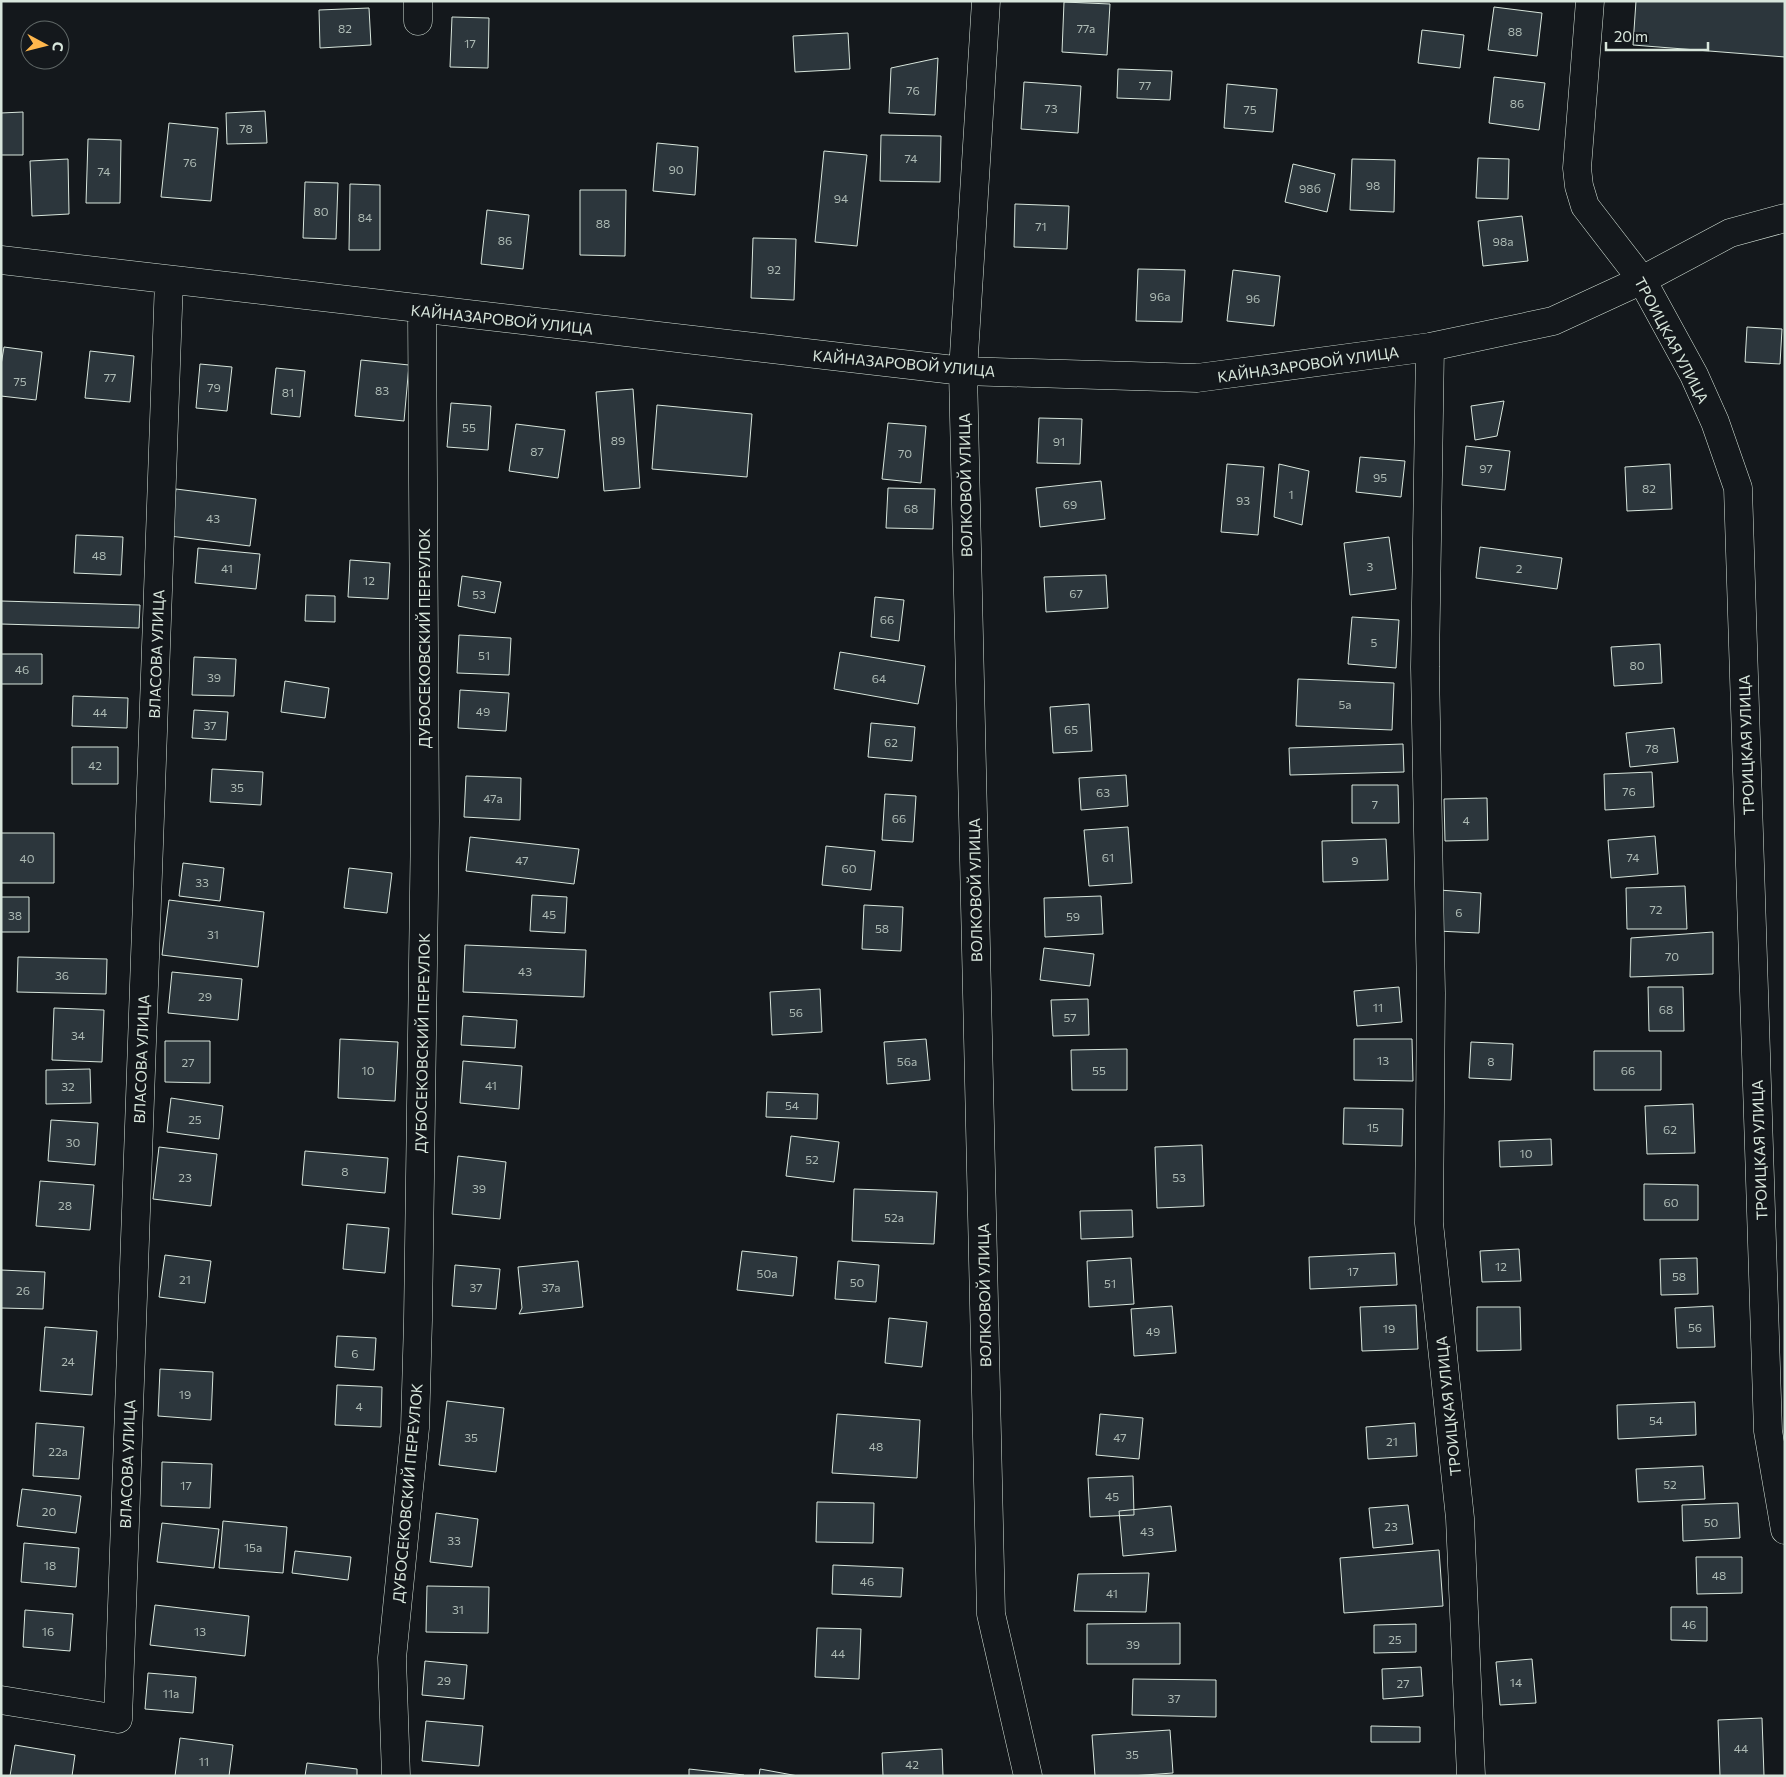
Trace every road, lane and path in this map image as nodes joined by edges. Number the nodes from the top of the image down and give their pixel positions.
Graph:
1 (986, 1) edge
2 (1590, 1) edge
3 (1785, 218) edge
4 (1, 260) edge
5 (169, 280) junction
6 (1642, 280) junction
7 (422, 310) junction
8 (1430, 347) junction
9 (963, 371) junction
10 (1785, 1530) edge
11 (1, 1700) edge
12 (396, 1776) edge
13 (1028, 1776) edge
14 (1471, 1776) edge

1 - 9 street, ВОЛКОВОЙ УЛИЦА
2 - 6 street, ТРОИЦКАЯ УЛИЦА
3 - 6 street, КАЙНАЗАРОВОЙ УЛИЦА
4 - 5 street, КАЙНАЗАРОВОЙ УЛИЦА
5 - 7 street, КАЙНАЗАРОВОЙ УЛИЦА
5 - 11 street, ВЛАСОВА УЛИЦА
6 - 8 street, КАЙНАЗАРОВОЙ УЛИЦА
6 - 10 street, ТРОИЦКАЯ УЛИЦА
7 - 9 street, КАЙНАЗАРОВОЙ УЛИЦА
7 - 12 street, ДУБОСЕКОВСКИЙ ПЕРЕУЛОК
8 - 9 street, КАЙНАЗАРОВОЙ УЛИЦА
8 - 14 street, ТРОИЦКАЯ УЛИЦА
9 - 13 street, ВОЛКОВОЙ УЛИЦА

